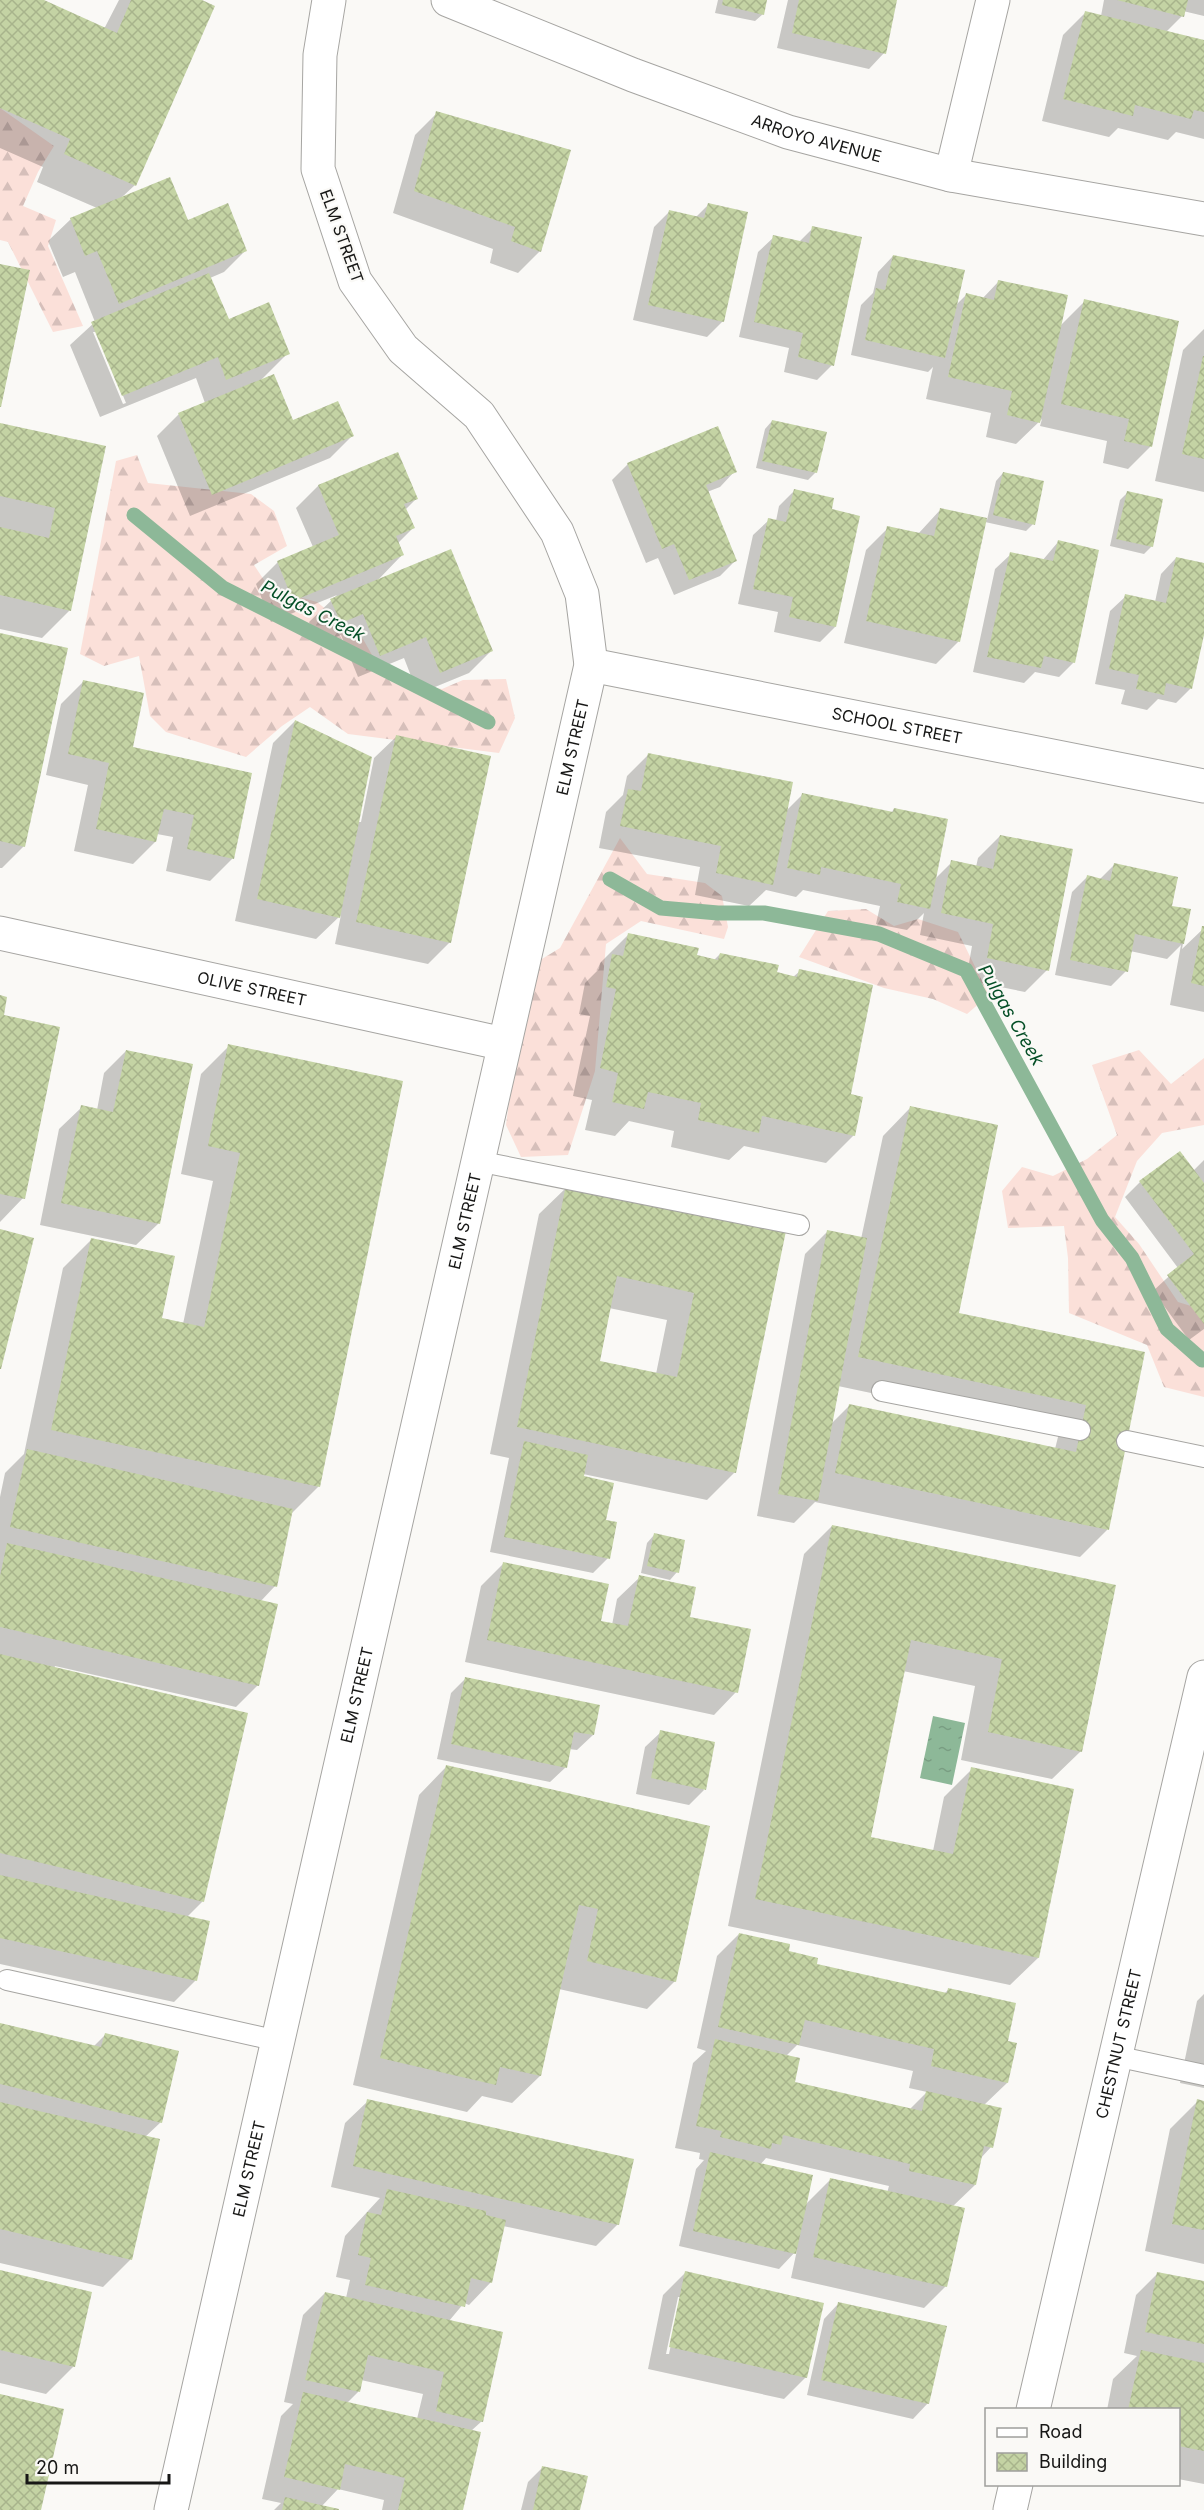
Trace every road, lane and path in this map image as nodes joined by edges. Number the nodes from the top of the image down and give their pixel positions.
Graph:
1 (329, 0) edge
2 (448, 0) edge
3 (993, 0) edge
4 (951, 175) junction
5 (1204, 219) edge
6 (591, 665) junction
7 (1204, 786) edge
8 (0, 933) edge
9 (504, 1044) junction
10 (477, 1161) junction
11 (799, 1225) dead end
12 (882, 1390) dead end
13 (1080, 1430) dead end
14 (1127, 1441) dead end
15 (1204, 1456) edge
16 (1204, 1677) edge
17 (6, 1980) dead end
18 (278, 2041) junction
19 (1115, 2056) junction
20 (1204, 2075) edge
21 (1033, 2408) edge
22 (1016, 2486) edge
23 (171, 2510) edge
24 (1010, 2510) edge

1 - 6 street, ELM STREET
2 - 4 street, ARROYO AVENUE
3 - 4 street
4 - 5 street, ARROYO AVENUE
6 - 7 street, SCHOOL STREET
6 - 9 street, ELM STREET
8 - 9 street, OLIVE STREET
9 - 10 street, ELM STREET
10 - 11 lane
10 - 18 street, ELM STREET
12 - 13 lane
14 - 15 lane
16 - 19 street, CHESTNUT STREET
17 - 18 lane
18 - 23 street, ELM STREET
19 - 20 lane
19 - 21 street, CHESTNUT STREET
22 - 24 street

